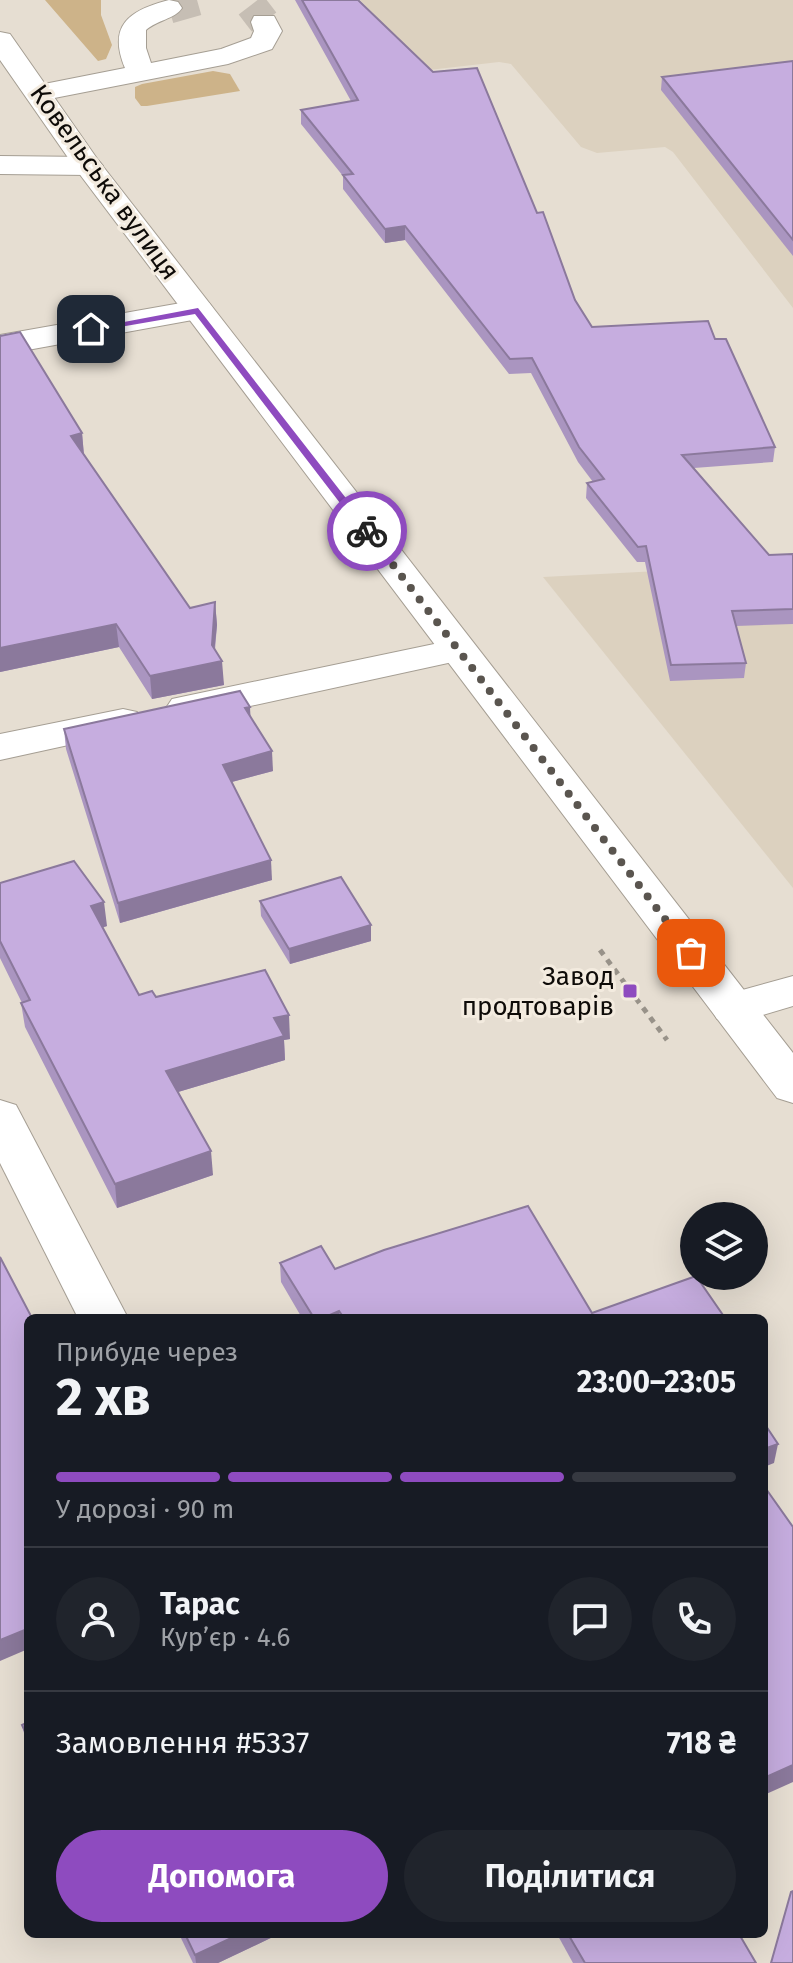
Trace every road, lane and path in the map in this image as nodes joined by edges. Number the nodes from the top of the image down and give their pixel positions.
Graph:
1 (169, 8) dead end
2 (254, 9) tunnel mouth
3 (0, 40) edge
4 (141, 73) junction
5 (39, 93) junction
6 (0, 165) edge
7 (88, 166) junction
8 (198, 310) junction
9 (0, 345) edge
10 (458, 650) junction
11 (0, 747) edge
12 (600, 950) dead end
13 (793, 991) edge
14 (733, 1008) junction
15 (667, 1040) dead end
16 (793, 1086) edge
17 (0, 1117) edge
18 (101, 1314) edge

1 - 4 main road
2 - 4 main road
3 - 5 main road, Ковельська вулиця
4 - 5 main road
5 - 7 main road, Ковельська вулиця
6 - 7 main road
7 - 8 main road, Ковельська вулиця
8 - 9 main road
8 - 10 main road, Ковельська вулиця
10 - 11 main road
10 - 14 main road, Ковельська вулиця
12 - 15 path
13 - 14 main road
14 - 16 main road, Ковельська вулиця
17 - 18 main road

